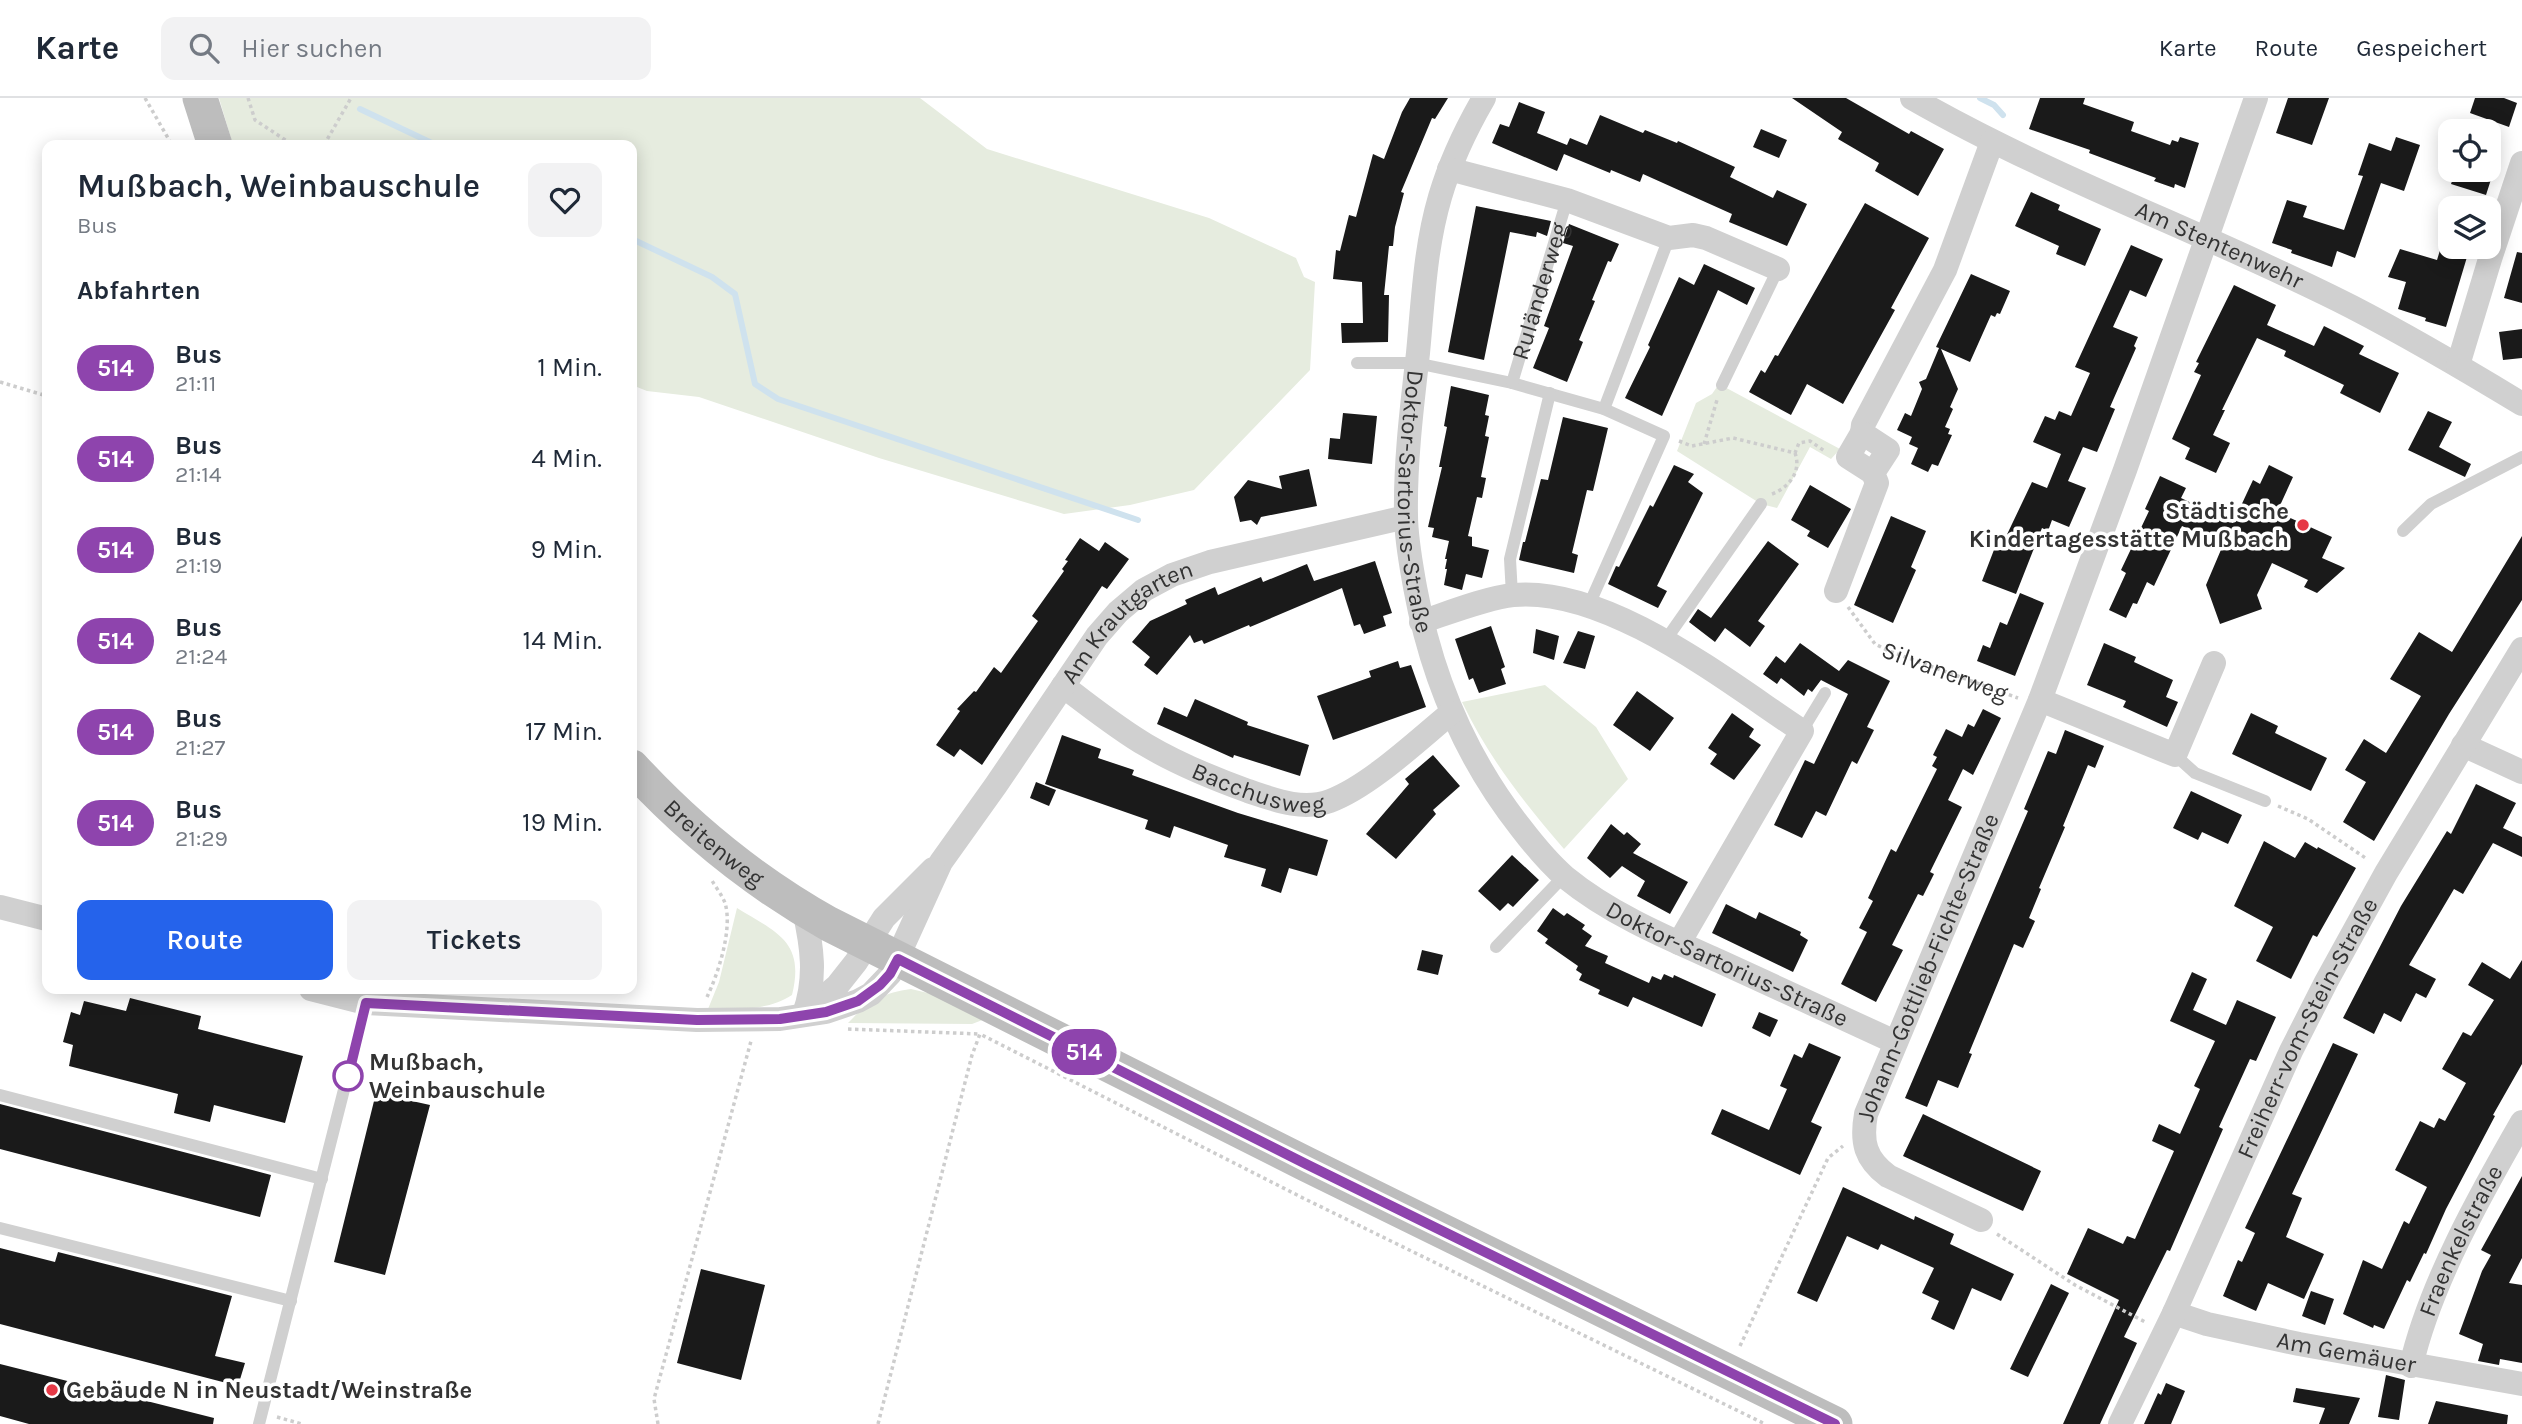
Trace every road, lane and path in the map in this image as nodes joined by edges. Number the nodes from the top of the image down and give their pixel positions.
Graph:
1 (145, 98) edge
2 (200, 98) edge
3 (248, 98) edge
4 (351, 98) edge
5 (1484, 98) edge
6 (1912, 98) edge
7 (2256, 98) edge
8 (169, 140) edge
9 (213, 140) edge
10 (286, 140) edge
11 (327, 140) edge
12 (1992, 142) junction
13 (2522, 163) edge
14 (1449, 169) junction
15 (1567, 200) junction
16 (1669, 238) junction
17 (2206, 240) junction
18 (1778, 269) joint
19 (1357, 363) dead end
20 (1416, 363) junction
21 (2458, 365) junction
22 (0, 382) edge
23 (1512, 383) junction
24 (1722, 385) joint
25 (1550, 393) junction
26 (42, 395) edge
27 (2522, 404) edge
28 (1604, 409) junction
29 (1862, 433) junction
30 (1664, 436) junction
31 (1704, 444) junction
32 (1795, 453) junction
33 (1848, 457) junction
34 (2522, 457) edge
35 (1873, 473) junction
36 (1761, 504) joint
37 (1406, 517) junction
38 (2403, 531) dead end
39 (1836, 592) joint
40 (1512, 595) junction
41 (1589, 605) junction
42 (1422, 621) junction
43 (1665, 641) junction
44 (2522, 649) edge
45 (2214, 663) dead end
46 (1063, 687) junction
47 (1825, 693) dead end
48 (2039, 703) junction
49 (1451, 713) junction
50 (1802, 731) junction
51 (2463, 746) junction
52 (2175, 755) junction
53 (637, 772) edge
54 (2522, 772) edge
55 (2265, 801) joint
56 (941, 862) junction
57 (2386, 873) junction
58 (709, 875) dead end
59 (1564, 876) junction
60 (0, 907) edge
61 (804, 910) junction
62 (42, 918) edge
63 (1679, 943) junction
64 (1496, 947) dead end
65 (883, 951) junction
66 (331, 994) edge
67 (366, 1003) junction
68 (804, 1014) junction
69 (697, 1020) junction
70 (757, 1020) junction
71 (1028, 1024) junction
72 (980, 1034) junction
73 (1895, 1042) junction
74 (0, 1095) edge
75 (2522, 1122) edge
76 (1864, 1136) junction
77 (322, 1179) junction
78 (1980, 1220) joint
79 (0, 1228) edge
80 (291, 1301) junction
81 (2169, 1323) junction
82 (2411, 1366) junction
83 (1728, 1372) junction
84 (2522, 1384) edge
85 (260, 1419) edge
86 (302, 1424) edge
87 (659, 1424) edge
88 (877, 1424) edge
89 (1765, 1424) edge
90 (1835, 1424) edge
91 (2120, 1424) edge

1 - 8 path
2 - 9 main road
3 - 10 path
4 - 11 path
5 - 14 street, Doktor-Sartorius-Straße
6 - 12 street, Am Stentenwehr
7 - 17 street, Johann-Gottlieb-Fichte-Straße
12 - 17 street, Am Stentenwehr
12 - 29 street
13 - 21 street
14 - 15 street, Ruländerweg
14 - 20 street, Doktor-Sartorius-Straße
15 - 16 street, Ruländerweg
15 - 23 lane, Ruländerweg
16 - 18 street, Ruländerweg
16 - 28 lane
17 - 21 street, Am Stentenwehr
17 - 48 street, Johann-Gottlieb-Fichte-Straße
18 - 24 lane, Ruländerweg
19 - 20 lane
20 - 23 lane
20 - 37 street, Doktor-Sartorius-Straße
21 - 27 street, Am Stentenwehr
22 - 26 path
23 - 25 lane
24 - 31 path
25 - 28 lane
25 - 40 lane
28 - 30 lane
29 - 33 street
29 - 35 street
30 - 31 path
30 - 41 lane
31 - 32 path
32 - 33 path
32 - 36 path
33 - 35 street
34 - 38 lane
35 - 39 street
36 - 43 lane
37 - 42 street, Doktor-Sartorius-Straße
37 - 46 street, Am Krautgarten
39 - 48 path, Silvanerweg
40 - 41 street
40 - 42 street
41 - 43 street
42 - 49 street, Doktor-Sartorius-Straße
43 - 50 street
44 - 51 street, Freiherr-vom-Stein-Straße
45 - 52 street
46 - 49 street, Bacchusweg
46 - 56 street, Am Krautgarten
47 - 50 lane
48 - 52 street
48 - 73 street, Johann-Gottlieb-Fichte-Straße
49 - 59 street, Doktor-Sartorius-Straße
50 - 63 street
51 - 54 street
51 - 57 street, Freiherr-vom-Stein-Straße
52 - 55 lane
53 - 61 main road, Breitenweg
55 - 57 path
56 - 65 street, Am Krautgarten
56 - 65 street, Am Krautgarten
57 - 81 street, Freiherr-vom-Stein-Straße
58 - 69 path
59 - 63 street, Doktor-Sartorius-Straße
59 - 64 lane
60 - 62 street
61 - 65 main road, Breitenweg
61 - 68 street
63 - 73 street, Doktor-Sartorius-Straße
65 - 68 street
65 - 68 street
65 - 71 main road, Breitenweg
66 - 67 street
67 - 69 street
67 - 77 lane
68 - 70 street
68 - 72 path
69 - 70 street
70 - 87 path
71 - 72 path
71 - 83 main road, Breitenweg
72 - 88 path
72 - 89 path
73 - 76 street, Johann-Gottlieb-Fichte-Straße
74 - 77 lane
75 - 82 street, Fraenkelstraße
76 - 78 street, Johann-Gottlieb-Fichte-Straße
76 - 83 path
77 - 80 lane
78 - 81 path
79 - 80 lane
80 - 85 lane
81 - 82 street, Am Gemäuer
81 - 91 street, Freiherr-vom-Stein-Straße
82 - 84 street, Am Gemäuer
83 - 90 main road, Breitenweg
85 - 86 path

